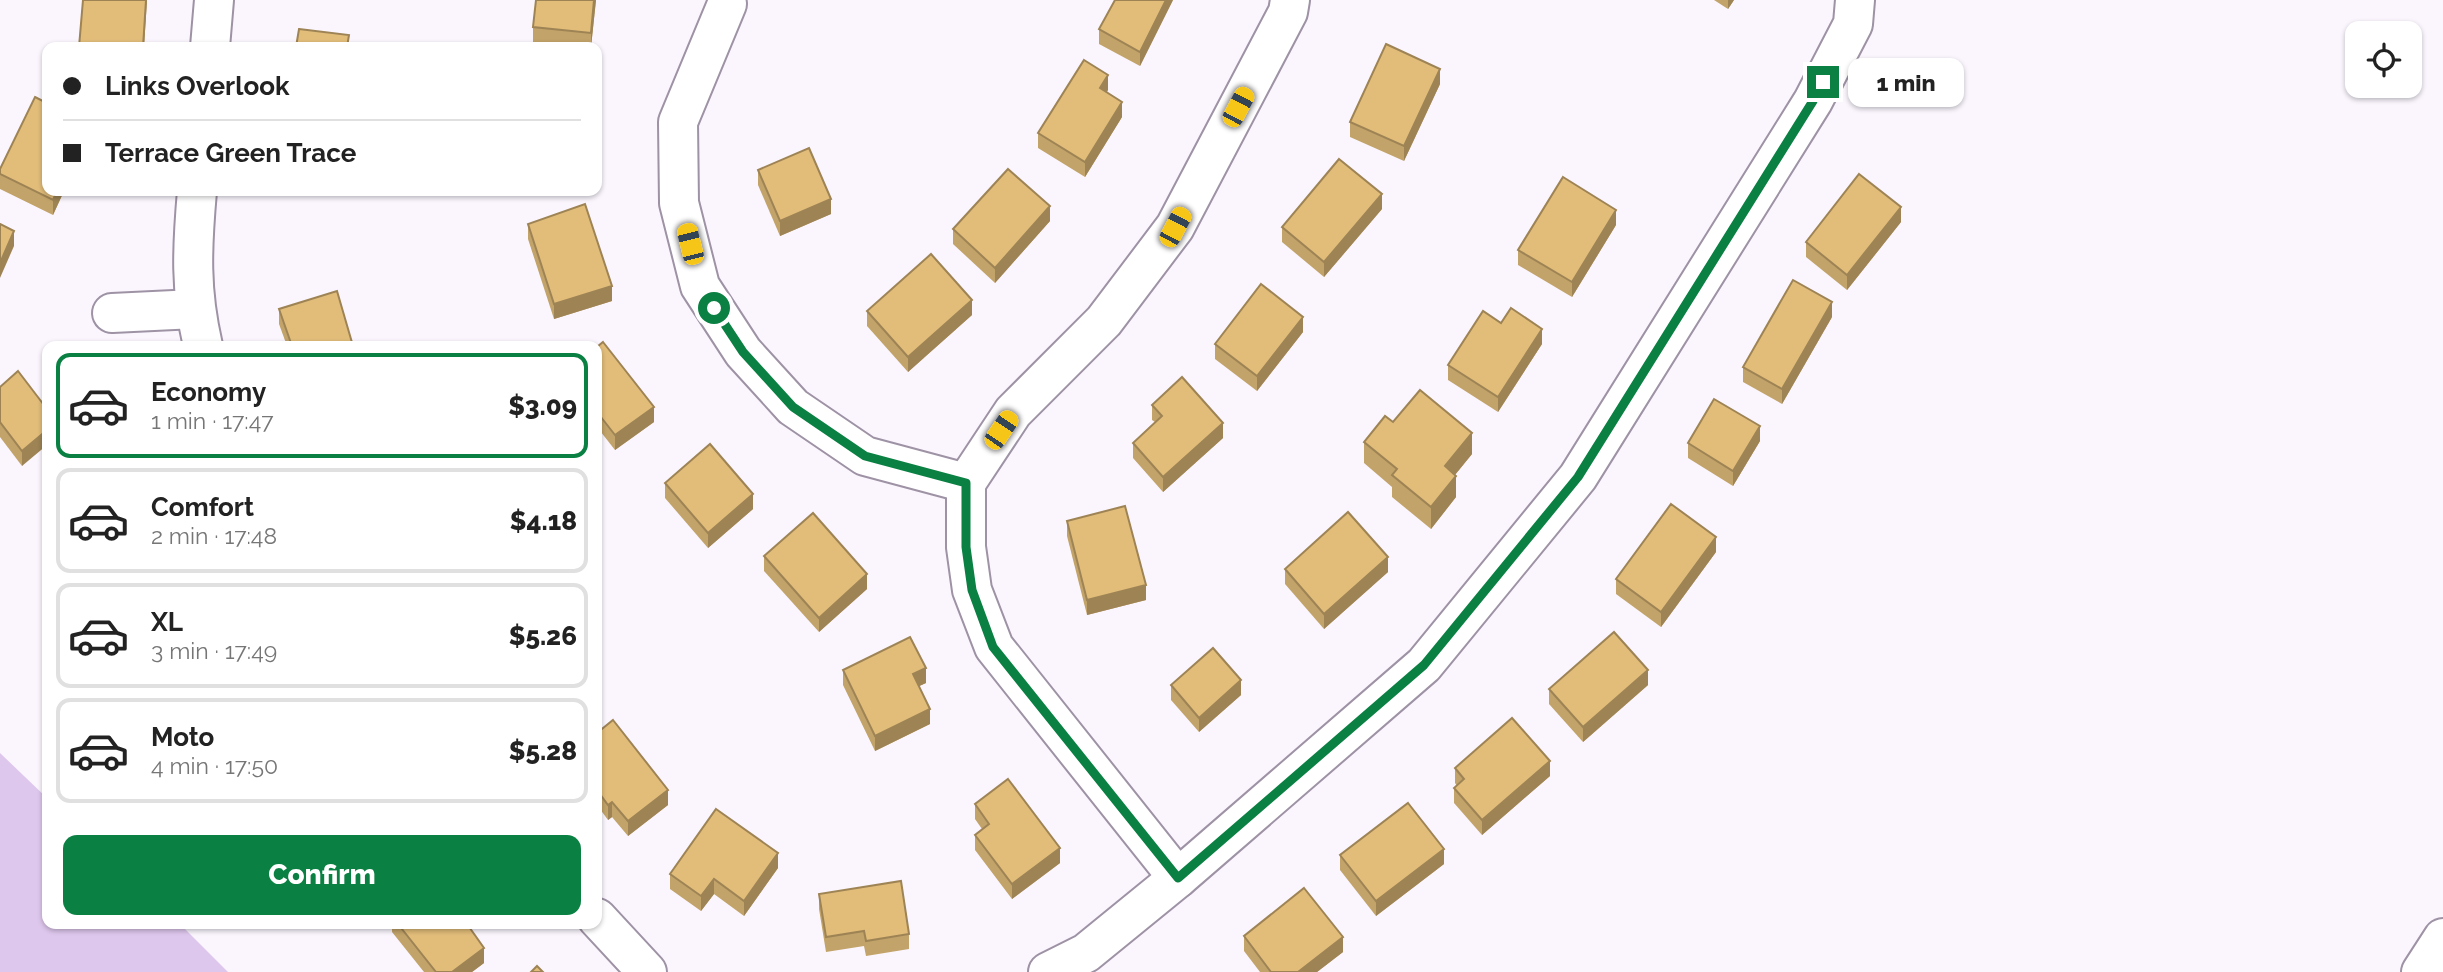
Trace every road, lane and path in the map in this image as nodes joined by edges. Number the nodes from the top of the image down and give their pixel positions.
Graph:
1 (214, 0) edge
2 (1290, 0) edge
3 (1854, 0) edge
4 (727, 4) dead end
5 (210, 42) edge
6 (197, 196) edge
7 (194, 309) junction
8 (113, 313) dead end
9 (202, 341) edge
10 (966, 483) junction
11 (1178, 878) junction
12 (602, 923) edge
13 (2443, 938) edge
14 (647, 972) edge
15 (1048, 972) edge
16 (2421, 972) edge

1 - 5 street
2 - 10 street
3 - 11 street
4 - 10 street
6 - 7 street
7 - 8 street
7 - 9 street
10 - 11 street
11 - 15 street
12 - 14 street
13 - 16 street

